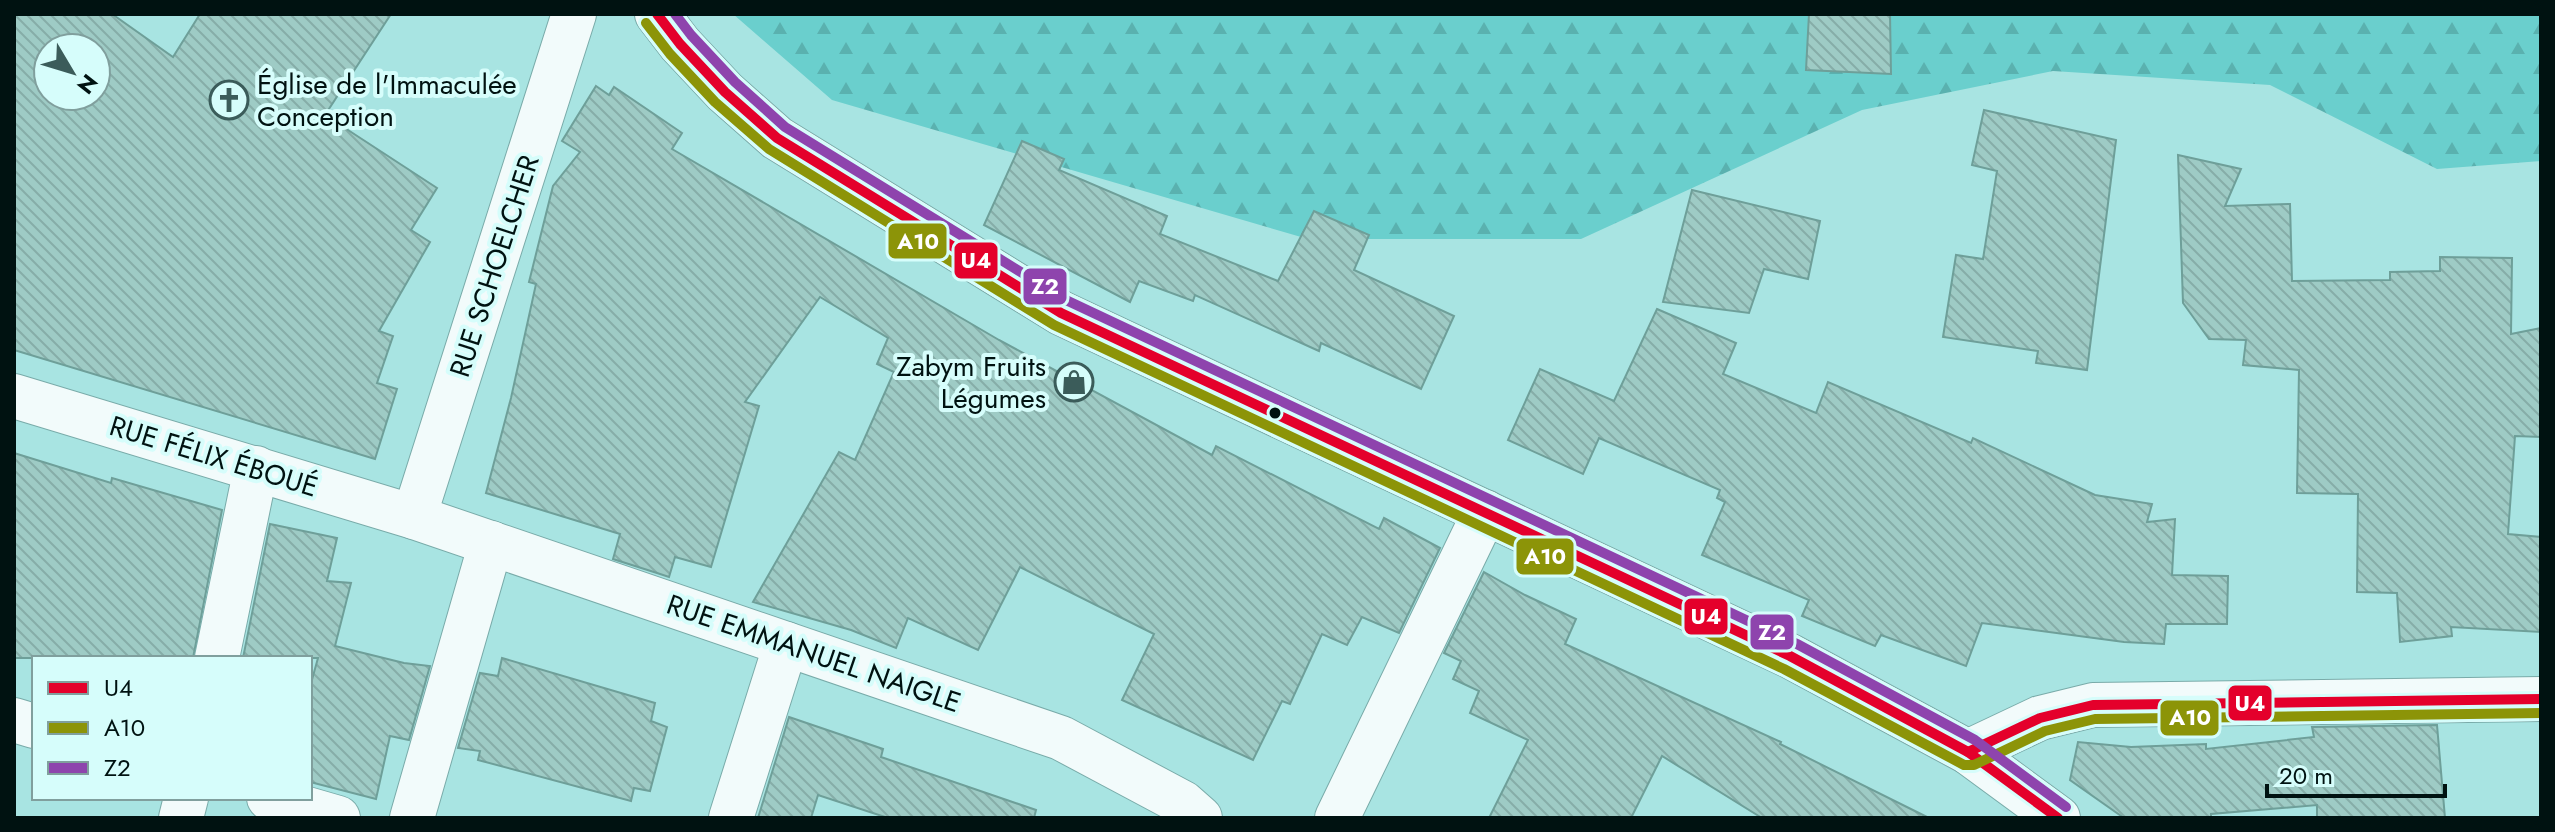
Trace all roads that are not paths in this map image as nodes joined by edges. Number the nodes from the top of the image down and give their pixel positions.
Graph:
1 (574, 14) edge
2 (657, 14) edge
3 (14, 396) edge
4 (256, 468) junction
5 (1485, 512) junction
6 (414, 517) junction
7 (491, 543) junction
8 (786, 644) junction
9 (217, 656) edge
10 (2541, 699) edge
11 (1968, 752) junction
12 (276, 800) edge
13 (338, 818) edge
14 (412, 818) edge
15 (731, 818) edge
16 (1200, 818) edge
17 (1337, 818) edge
18 (2058, 818) edge

1 - 6 street, RUE SCHOELCHER
2 - 5 street
3 - 4 street, RUE FÉLIX ÉBOUÉ
4 - 6 street, RUE FÉLIX ÉBOUÉ
4 - 9 street
5 - 11 street
5 - 17 street
6 - 7 street, RUE EMMANUEL NAIGLE
7 - 8 street, RUE EMMANUEL NAIGLE
7 - 14 street
8 - 15 street
8 - 16 street, RUE EMMANUEL NAIGLE
10 - 11 street
11 - 18 street
12 - 13 street

